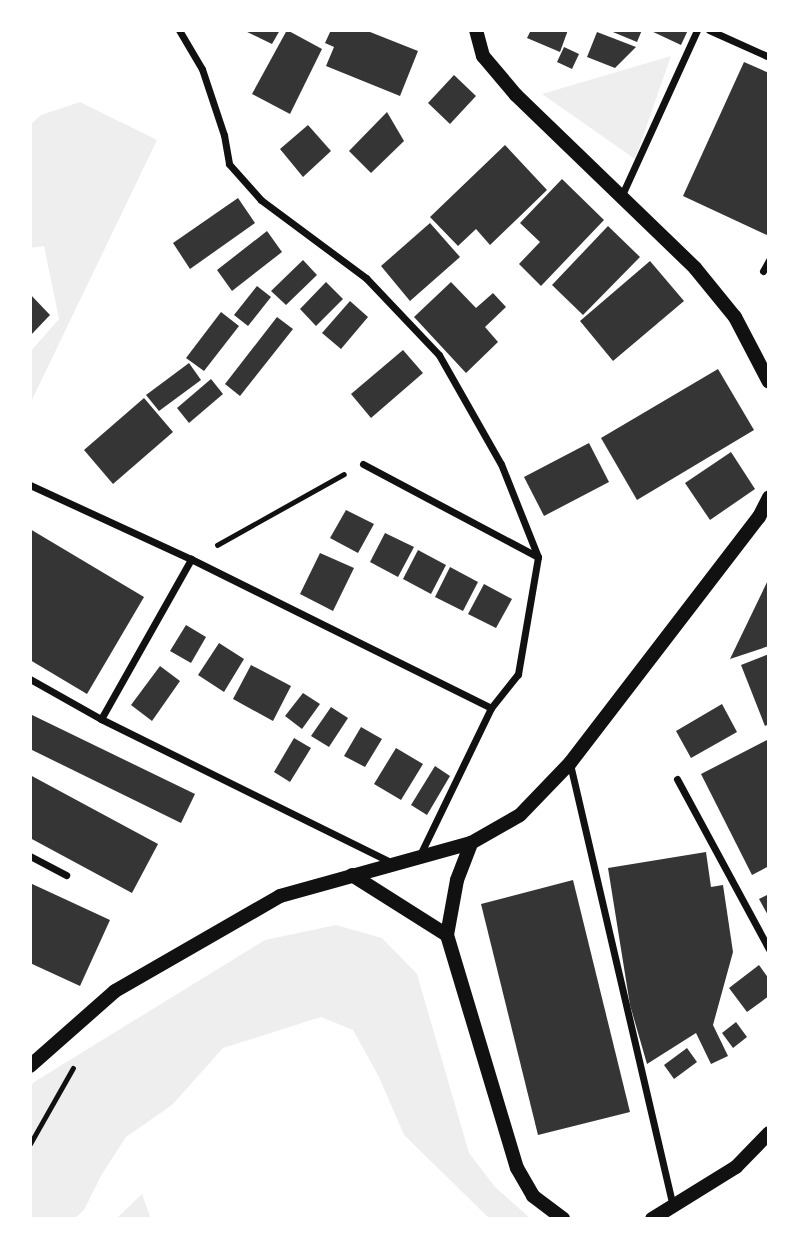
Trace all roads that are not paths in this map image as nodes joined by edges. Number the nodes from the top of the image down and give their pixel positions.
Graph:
1 (179, 30) edge
2 (476, 30) edge
3 (697, 30) edge
4 (709, 30) edge
5 (769, 57) edge
6 (621, 197) junction
7 (769, 260) edge
8 (763, 271) dead end
9 (769, 382) edge
10 (363, 464) road end
11 (30, 485) edge
12 (769, 498) edge
13 (764, 513) edge
14 (538, 557) junction
15 (191, 559) junction
16 (30, 679) edge
17 (491, 708) junction
18 (101, 719) junction
19 (570, 763) junction
20 (677, 779) dead end
21 (471, 843) junction
22 (30, 856) edge
23 (417, 859) junction
24 (394, 864) junction
25 (66, 875) dead end
26 (352, 875) junction
27 (447, 935) junction
28 (769, 949) edge
29 (30, 1066) edge
30 (769, 1133) edge
31 (674, 1206) junction
32 (563, 1219) edge
33 (652, 1219) edge

1 - 14 street
2 - 6 main road
3 - 6 street
4 - 5 street
6 - 9 main road
7 - 8 street
10 - 14 street
11 - 15 street
12 - 13 main road
13 - 19 main road
14 - 17 street
15 - 17 street
15 - 18 street
16 - 18 street
17 - 23 street
18 - 24 street
19 - 21 main road
19 - 31 street
20 - 28 street
21 - 23 main road
21 - 27 main road
22 - 25 street
23 - 24 main road
24 - 26 main road
26 - 27 main road
26 - 29 main road
27 - 32 main road
30 - 31 main road
31 - 33 main road

